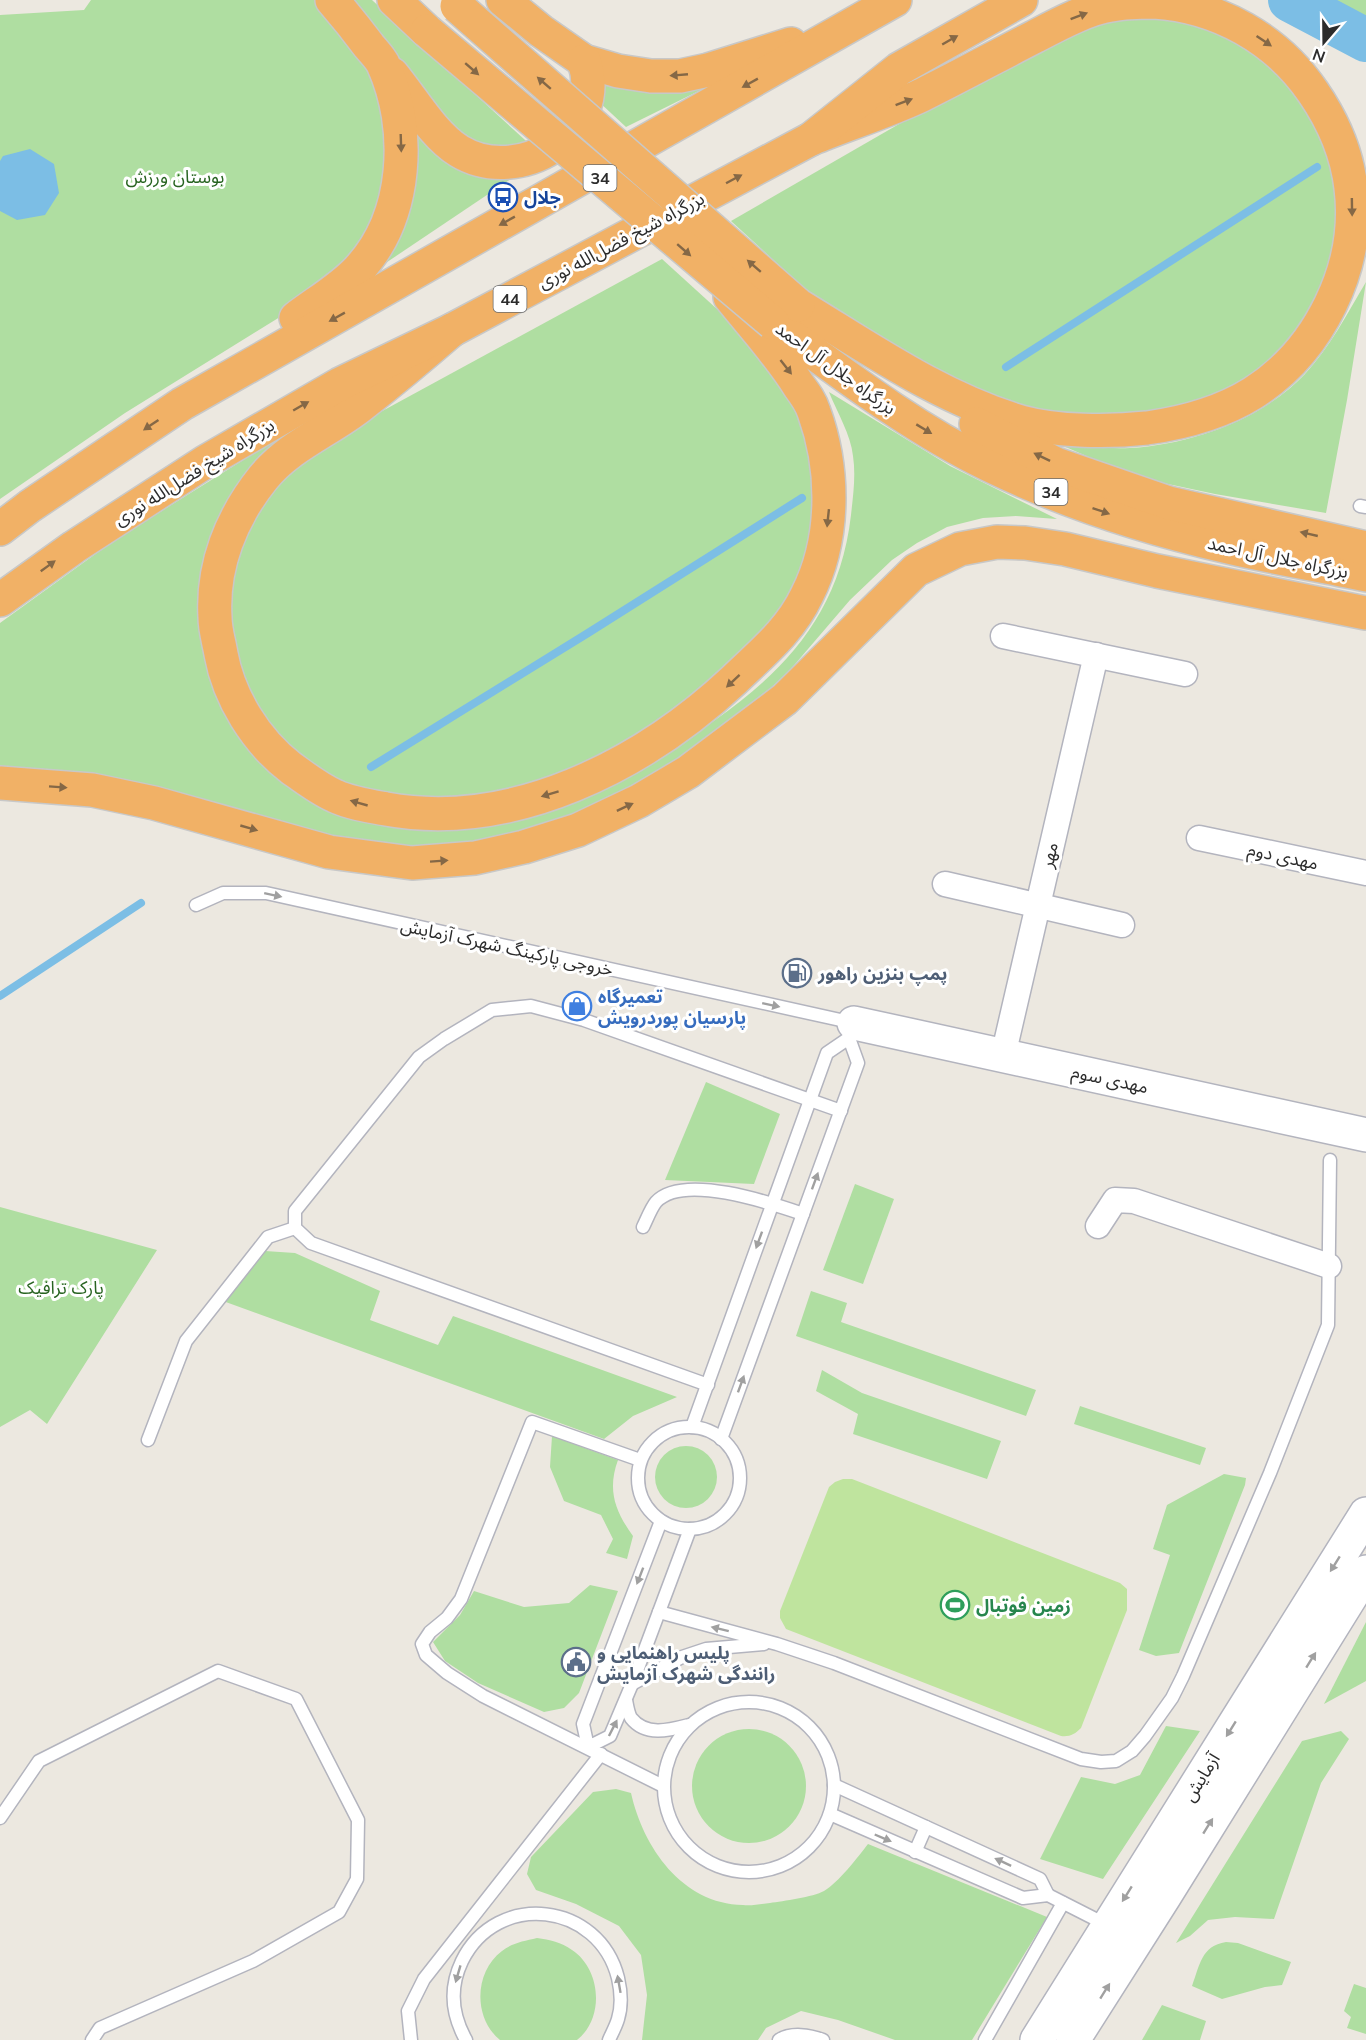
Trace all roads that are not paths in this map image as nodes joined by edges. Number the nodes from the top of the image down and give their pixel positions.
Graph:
1 (332, 0) edge
2 (394, 0) edge
3 (503, 0) edge
4 (895, 0) edge
5 (1021, 0) edge
6 (454, 3) edge
7 (855, 23) junction
8 (584, 61) junction
9 (382, 62) junction
10 (811, 139) junction
11 (710, 272) junction
12 (785, 314) junction
13 (452, 330) junction
14 (182, 404) junction
15 (0, 529) edge
16 (1366, 548) edge
17 (1366, 575) edge
18 (0, 600) edge
19 (1366, 613) edge
20 (1003, 636) dead end
21 (1096, 655) junction
22 (1185, 674) dead end
23 (0, 783) edge
24 (1199, 838) dead end
25 (1366, 873) edge
26 (945, 884) dead end
27 (196, 905) dead end
28 (1038, 906) junction
29 (1122, 925) dead end
30 (852, 1031) junction
31 (1003, 1056) junction
32 (810, 1100) junction
33 (841, 1112) junction
34 (1366, 1135) edge
35 (1330, 1160) dead end
36 (772, 1203) junction
37 (803, 1215) junction
38 (1098, 1226) dead end
39 (643, 1227) dead end
40 (295, 1228) junction
41 (1329, 1266) junction
42 (708, 1385) junction
43 (692, 1427) junction
44 (721, 1439) junction
45 (148, 1440) dead end
46 (640, 1460) junction
47 (1366, 1514) edge
48 (661, 1521) junction
49 (690, 1529) junction
50 (1366, 1572) edge
51 (659, 1612) junction
52 (777, 1644) junction
53 (632, 1684) junction
54 (626, 1700) junction
55 (693, 1724) junction
56 (588, 1747) junction
57 (600, 1754) junction
58 (834, 1785) junction
59 (663, 1786) junction
60 (830, 1814) junction
61 (0, 1818) edge
62 (926, 1827) junction
63 (915, 1851) junction
64 (1048, 1895) junction
65 (1063, 1903) junction
66 (1107, 1926) junction
67 (455, 1938) junction
68 (1135, 1944) junction
69 (469, 1948) junction
70 (92, 2040) edge
71 (411, 2040) edge
72 (466, 2040) edge
73 (609, 2040) edge
74 (779, 2040) edge
75 (822, 2040) edge
76 (986, 2040) edge
77 (1037, 2040) edge
78 (1073, 2040) edge

1 - 9 highway
2 -> 11 highway, بزرگراه جلال آل احمد / 34, bridge
3 - 8 highway
4 - 7 highway
10 -> 5 highway, بزرگراه شیخ فضل‌الله نوری / 44
12 -> 6 highway, بزرگراه جلال آل احمد / 34, bridge
7 -> 8 highway
7 -> 14 highway
8 - 9 highway
9 -> 14 highway
10 -> 12 highway
13 -> 10 highway, بزرگراه شیخ فضل‌الله نوری / 44
11 - 12 highway, بزرگراه جلال آل احمد / 34, bridge
11 -> 13 highway
16 -> 12 highway, بزرگراه جلال آل احمد / 34
12 -> 17 highway, بزرگراه جلال آل احمد / 34
18 -> 13 highway, بزرگراه شیخ فضل‌الله نوری / 44
14 -> 15 highway
23 -> 19 highway
20 - 21 street
21 - 22 street
21 - 28 street, مهر
24 - 25 street, مهدی دوم
26 - 28 street
27 -> 30 lane, خروجی پارکینگ شهرک آزمایش
28 - 29 street
28 - 31 street, مهر
30 - 31 street, مهدی سوم
30 - 32 lane
30 - 33 lane
31 - 34 street, مهدی سوم
32 - 33 lane
32 - 36 lane
32 - 40 lane
37 -> 33 lane
35 - 41 lane
36 - 37 lane
36 - 39 lane
36 -> 42 lane
44 -> 37 lane
38 - 41 street
40 - 42 lane
40 - 45 lane
41 - 52 lane
42 - 43 lane
43 - 44 lane
43 - 46 lane
44 - 49 lane
46 - 48 lane
46 - 56 lane
47 -> 66 street, آزمایش
48 - 49 lane
48 -> 56 lane
49 - 51 lane
68 -> 50 street, آزمایش
52 -> 51 lane
51 - 53 lane
52 - 53 lane
53 - 54 lane
54 - 55 lane
56 -> 54 lane
55 - 58 lane
55 - 59 lane
56 - 57 lane
57 - 59 lane
57 - 67 lane
58 - 60 lane
58 - 62 lane
59 - 60 lane
60 -> 63 lane
61 - 70 lane
62 - 63 lane
64 -> 62 lane
63 - 64 lane
64 - 65 lane
65 - 66 lane
65 - 76 lane
66 - 68 street
66 - 77 street, آزمایش
67 - 69 lane
67 - 71 lane
78 -> 68 street, آزمایش
69 -> 72 lane
73 -> 69 lane
74 - 75 lane

